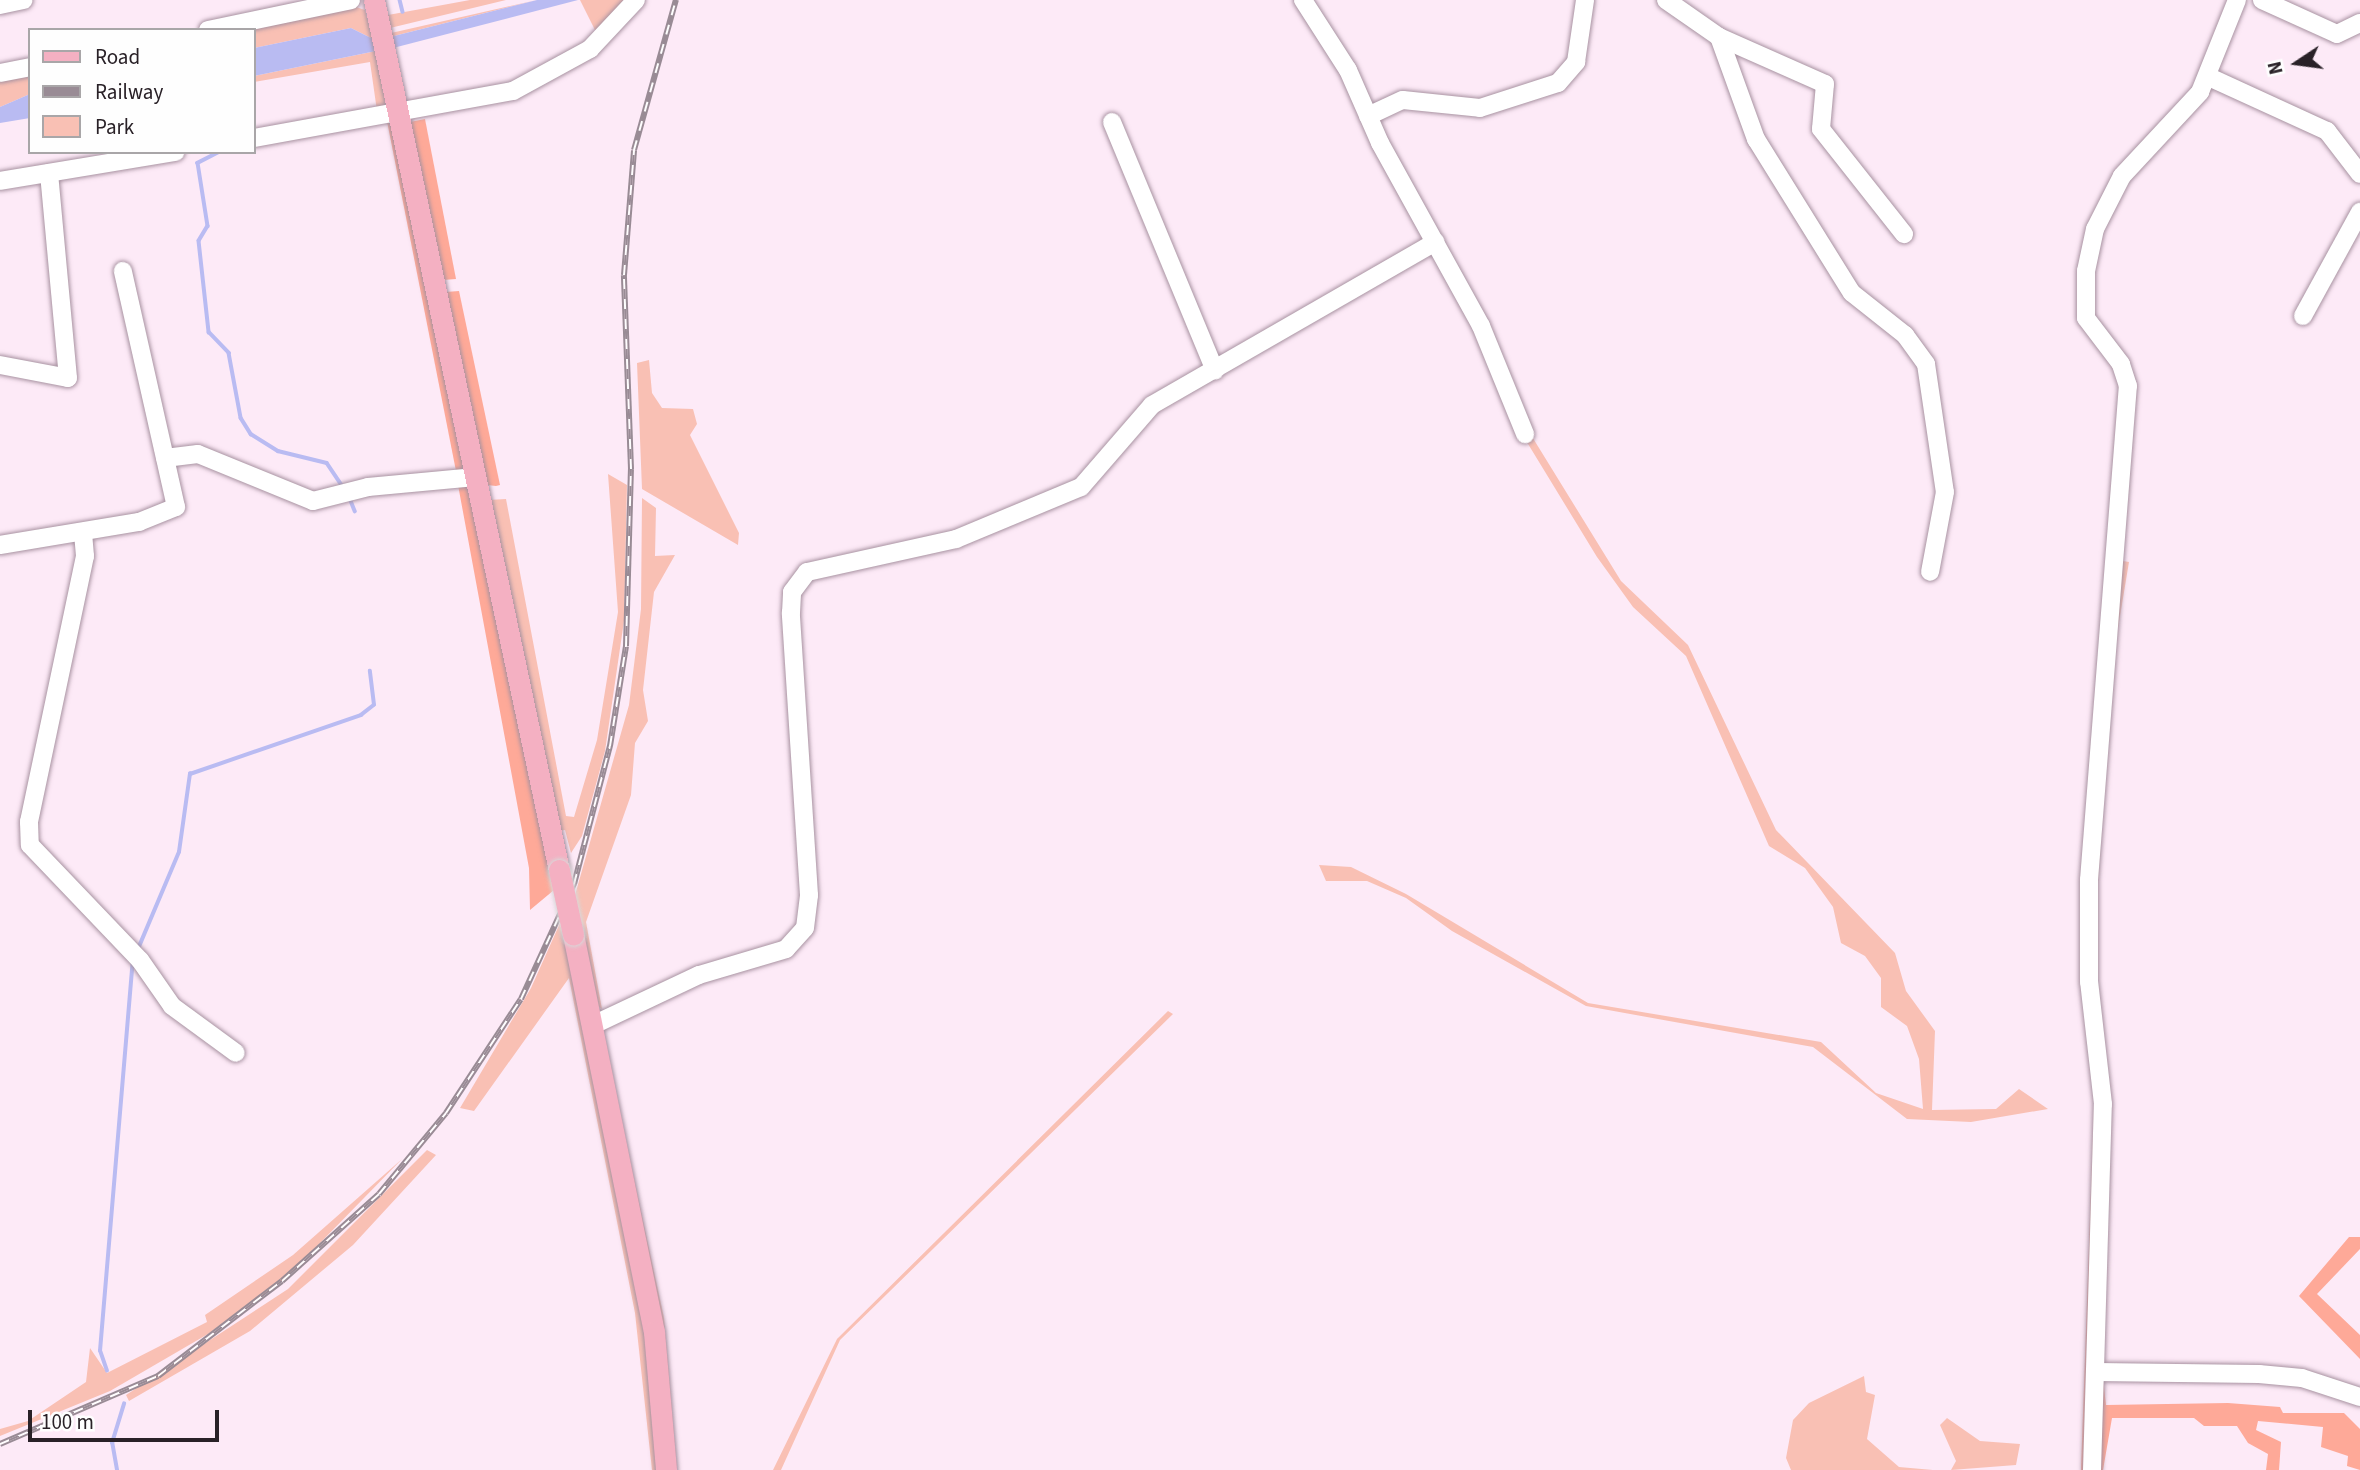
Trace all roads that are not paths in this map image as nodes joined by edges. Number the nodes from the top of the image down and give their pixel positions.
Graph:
1 (23, 0) edge
2 (351, 0) edge
3 (374, 0) edge
4 (636, 0) edge
5 (1303, 0) edge
6 (1585, 0) edge
7 (1665, 0) edge
8 (2237, 0) edge
9 (2262, 0) edge
10 (0, 5) edge
11 (2360, 23) edge
12 (218, 28) edge
13 (1720, 37) junction
14 (28, 67) edge
15 (0, 73) edge
16 (2209, 77) junction
17 (396, 115) junction
18 (1368, 116) junction
19 (1112, 122) dead end
20 (256, 138) edge
21 (164, 154) edge
22 (49, 173) junction
23 (2360, 174) edge
24 (0, 181) edge
25 (2360, 212) edge
26 (1904, 234) dead end
27 (1435, 242) junction
28 (123, 271) dead end
29 (2302, 316) dead end
30 (0, 365) edge
31 (1215, 371) junction
32 (1525, 434) dead end
33 (165, 458) junction
34 (476, 477) junction
35 (83, 533) junction
36 (0, 545) edge
37 (1930, 572) dead end
38 (591, 1026) junction
39 (236, 1053) dead end
40 (2096, 1371) junction
41 (2360, 1397) edge
42 (666, 1470) edge
43 (2092, 1470) edge

1 - 10 street
2 - 12 street
3 - 17 main road
4 - 17 street
5 - 18 street
6 - 18 street
7 - 13 street
8 - 16 street
9 - 11 street
13 - 26 street
13 - 37 street
14 - 15 street
16 - 23 street
16 - 40 street
17 - 20 street
17 - 34 main road
18 - 27 street
19 - 31 street
21 - 22 street
22 - 24 street
22 - 30 street
25 - 29 street
27 - 31 street
27 - 32 street
28 - 33 street
31 - 38 street
33 - 34 street
33 - 35 street
34 - 38 main road, bridge
35 - 36 street
35 - 39 street
38 - 42 main road
40 - 41 street
40 - 43 street

